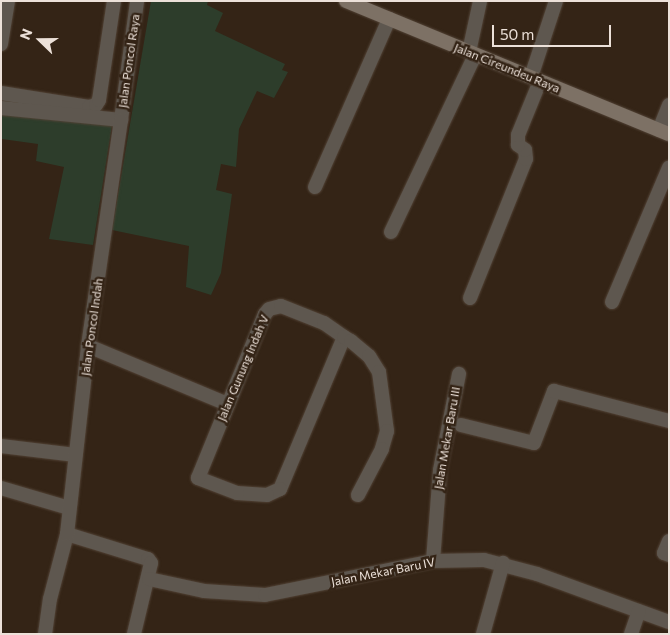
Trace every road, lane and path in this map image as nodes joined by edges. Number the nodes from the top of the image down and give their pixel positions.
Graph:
1 (8, 1) edge
2 (114, 1) edge
3 (138, 1) edge
4 (346, 1) edge
5 (480, 1) edge
6 (556, 1) edge
7 (389, 19) junction
8 (1, 44) edge
9 (472, 54) junction
10 (535, 79) junction
11 (1, 93) edge
12 (669, 105) edge
13 (1, 108) edge
14 (121, 120) junction
15 (664, 132) edge
16 (669, 168) edge
17 (315, 187) dead end
18 (391, 232) dead end
19 (470, 298) dead end
20 (612, 302) dead end
21 (344, 337) junction
22 (88, 346) junction
23 (459, 374) dead end
24 (227, 404) junction
25 (669, 421) edge
26 (461, 425) dead end
27 (1, 446) edge
28 (75, 455) junction
29 (1, 488) edge
30 (358, 495) dead end
31 (69, 508) junction
32 (67, 534) junction
33 (669, 541) edge
34 (669, 555) edge
35 (433, 561) junction
36 (503, 563) junction
37 (149, 579) junction
38 (639, 611) junction
39 (669, 622) edge
40 (44, 634) edge
41 (134, 634) edge
42 (483, 634) edge
43 (631, 634) edge

1 - 8 street
2 - 11 street
3 - 14 street, Jalan Poncol Raya
4 - 7 main road, Jalan Cireundeu Raya
5 - 9 street
6 - 10 street
7 - 9 main road, Jalan Cireundeu Raya
7 - 17 street
9 - 10 main road, Jalan Cireundeu Raya
9 - 18 street
10 - 15 main road, Jalan Cireundeu Raya
10 - 19 street
12 - 15 street
13 - 14 street, Jalan Poncol Raya
14 - 22 street, Jalan Poncol Indah
16 - 20 street
21 - 24 street, Jalan Gunung Indah V
21 - 24 street, Jalan Gunung Indah V
21 - 30 street, Jalan Gunung Indah V
22 - 24 street
22 - 28 street, Jalan Poncol Indah
23 - 35 street, Jalan Mekar Baru III
25 - 26 street
27 - 28 street
28 - 31 street, Jalan Poncol Indah
29 - 31 street
31 - 32 street, Jalan Poncol Indah
32 - 37 street
32 - 40 street, Jalan Poncol Indah
33 - 34 street
35 - 36 street, Jalan Mekar Baru IV
35 - 37 street, Jalan Mekar Baru IV
36 - 38 street, Jalan Mekar Baru IV
36 - 42 street
37 - 41 street
38 - 39 street, Jalan Mekar Baru IV
38 - 43 street

